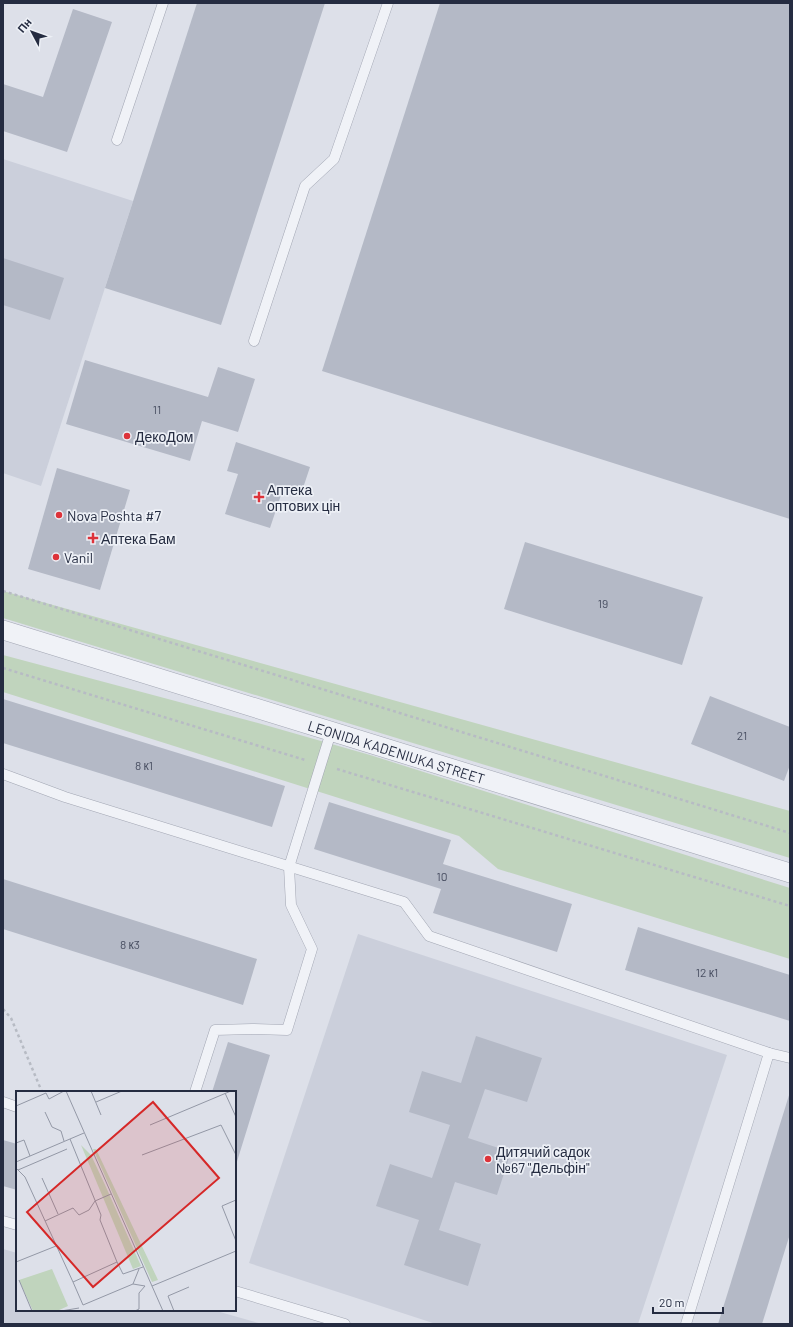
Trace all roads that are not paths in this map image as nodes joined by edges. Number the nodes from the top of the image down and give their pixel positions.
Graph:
1 (163, 3) edge
2 (388, 3) edge
3 (118, 140) dead end
4 (254, 341) dead end
5 (3, 630) edge
6 (331, 732) junction
7 (3, 774) edge
8 (289, 867) junction
9 (790, 873) edge
10 (769, 1053) junction
11 (790, 1058) edge
12 (195, 1091) edge
13 (3, 1102) edge
14 (16, 1107) edge
15 (3, 1221) edge
16 (16, 1225) edge
17 (236, 1291) edge
18 (345, 1324) edge
19 (686, 1324) edge

1 - 3 lane
2 - 4 lane
5 - 6 street, LEONIDA KADENIUKA STREET
6 - 8 lane
6 - 9 street, LEONIDA KADENIUKA STREET
7 - 8 lane
8 - 10 lane
8 - 12 lane
10 - 11 lane
10 - 19 lane
13 - 14 lane
15 - 16 lane
17 - 18 lane

